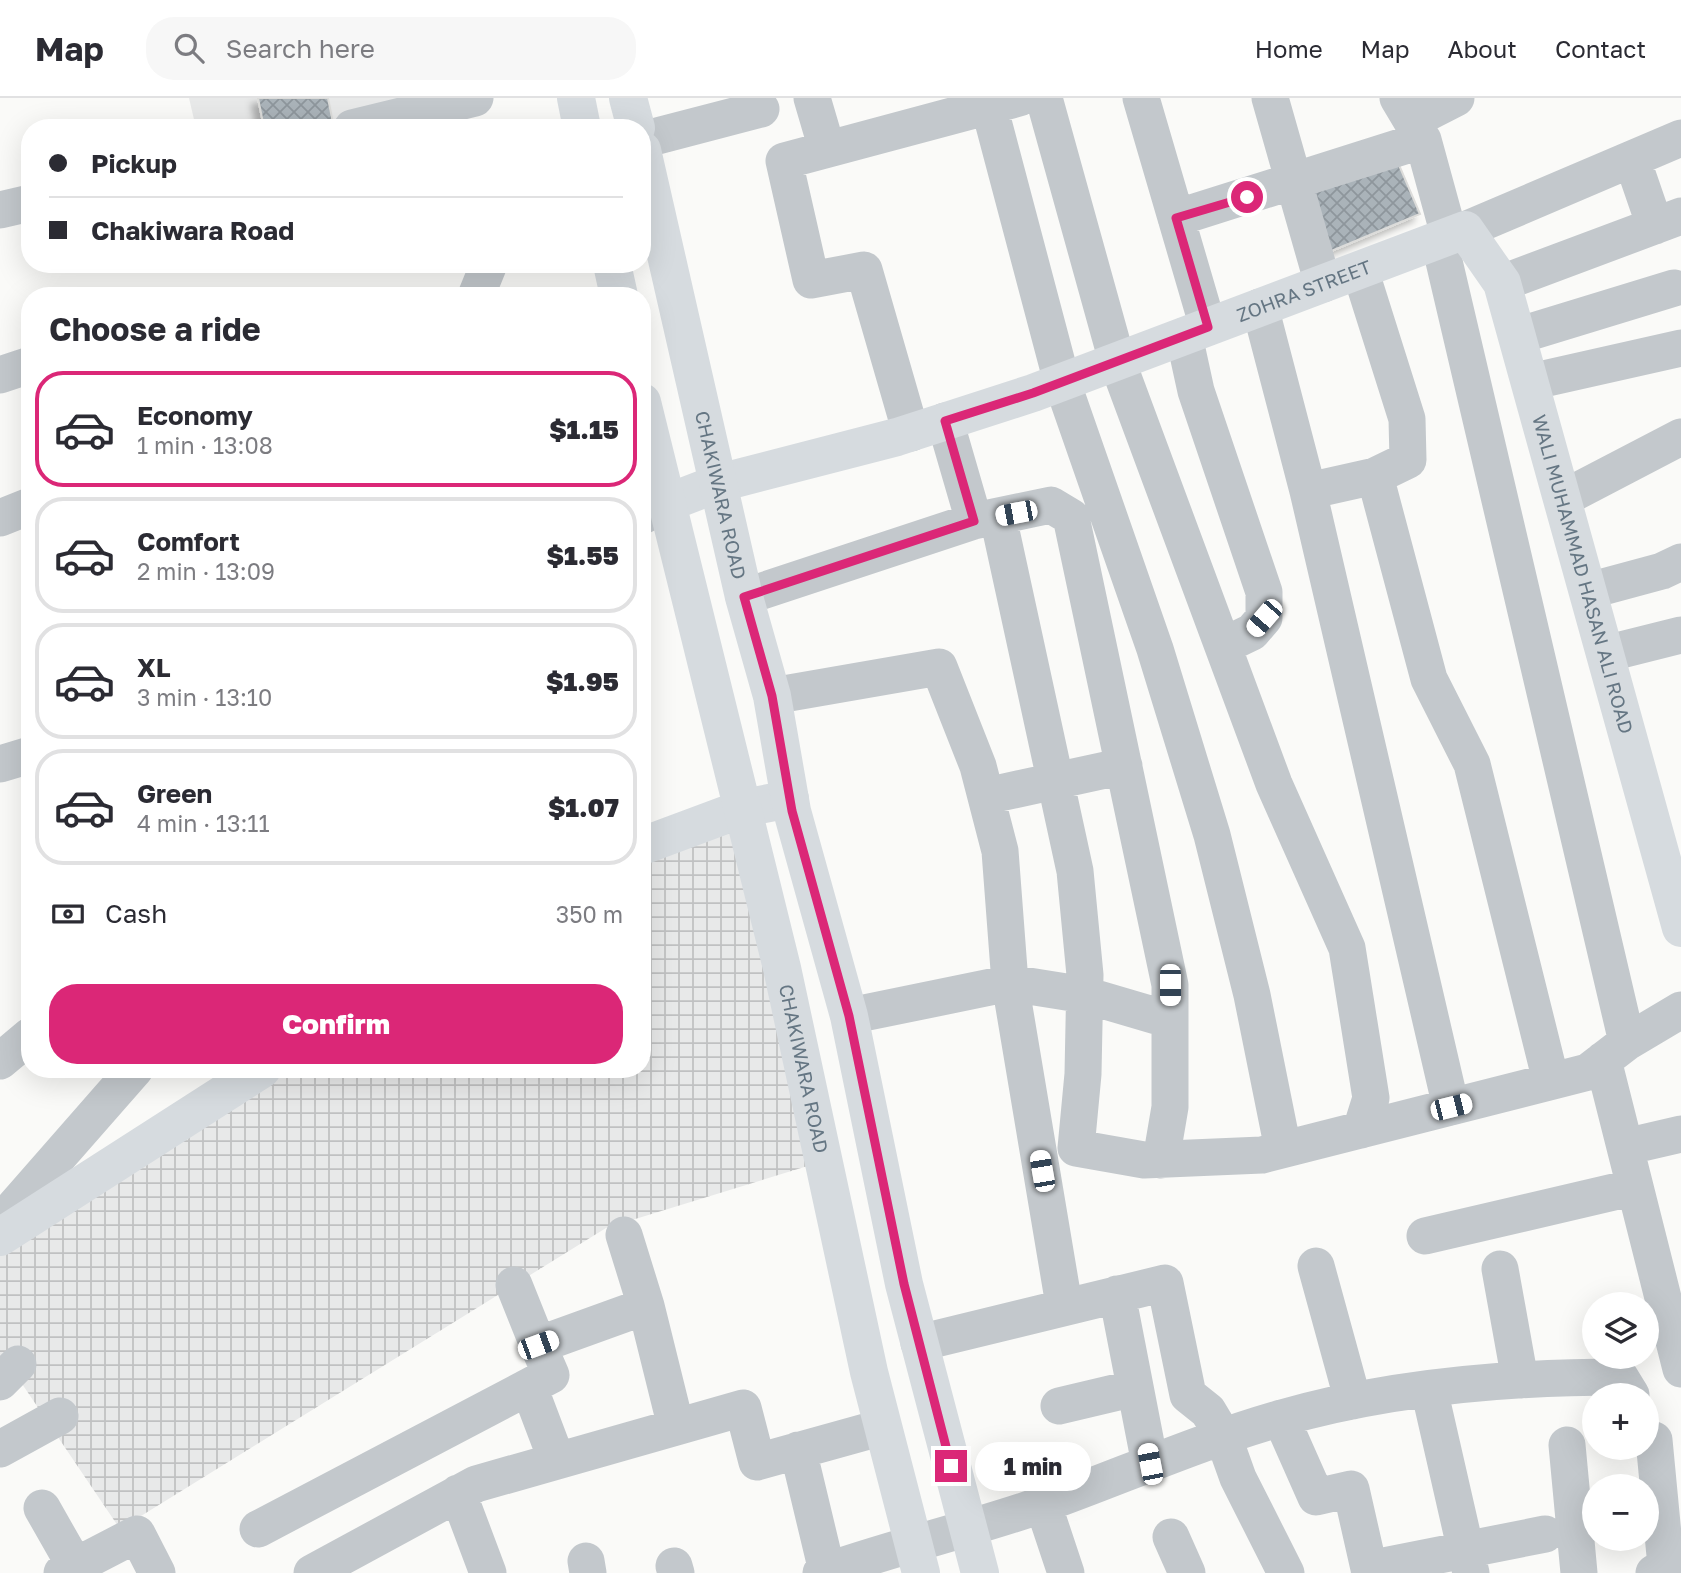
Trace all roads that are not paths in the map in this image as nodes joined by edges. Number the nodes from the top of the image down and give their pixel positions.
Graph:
1 (475, 98) edge
2 (576, 98) edge
3 (628, 98) edge
4 (812, 98) edge
5 (1044, 98) edge
6 (1141, 98) edge
7 (1270, 98) edge
8 (1456, 98) edge
9 (1004, 102) edge
10 (761, 109) dead end
11 (389, 119) edge
12 (580, 119) edge
13 (634, 119) edge
14 (1411, 120) edge
15 (651, 138) edge
16 (1681, 138) edge
17 (827, 149) junction
18 (1632, 159) junction
19 (1294, 183) junction
20 (651, 189) edge
21 (21, 205) edge
22 (0, 210) edge
23 (1176, 218) junction
24 (1668, 221) edge
25 (1451, 235) junction
26 (1360, 270) junction
27 (1503, 283) junction
28 (1323, 284) junction
29 (1674, 288) dead end
30 (1260, 307) junction
31 (1196, 331) junction
32 (1517, 336) junction
33 (1681, 348) edge
34 (1117, 361) junction
35 (21, 368) edge
36 (0, 375) edge
37 (1062, 382) junction
38 (1530, 382) junction
39 (928, 427) junction
40 (1681, 437) edge
41 (1375, 476) junction
42 (651, 482) edge
43 (719, 483) junction
44 (1308, 491) junction
45 (1563, 499) junction
46 (21, 509) edge
47 (654, 509) edge
48 (0, 517) edge
49 (986, 519) junction
50 (1681, 562) edge
51 (1588, 591) junction
52 (744, 597) junction
53 (1681, 635) edge
54 (1223, 646) junction
55 (1605, 654) junction
56 (772, 696) junction
57 (21, 758) edge
58 (0, 764) edge
59 (1124, 766) junction
60 (1056, 782) junction
61 (986, 796) junction
62 (790, 799) junction
63 (744, 808) junction
64 (651, 843) edge
65 (1680, 918) edge
66 (1010, 983) junction
67 (1085, 995) junction
68 (1681, 1010) edge
69 (849, 1016) junction
70 (1170, 1020) junction
71 (21, 1044) edge
72 (1615, 1051) junction
73 (0, 1061) edge
74 (127, 1078) edge
75 (247, 1078) edge
76 (1551, 1081) junction
77 (1451, 1107) junction
78 (1361, 1130) junction
79 (1681, 1134) edge
80 (1625, 1147) junction
81 (1283, 1149) junction
82 (1161, 1160) junction
83 (1635, 1186) junction
84 (0, 1223) edge
85 (624, 1235) dead end
86 (1425, 1236) dead end
87 (0, 1237) edge
88 (1315, 1266) dead end
89 (1500, 1269) dead end
90 (514, 1285) dead end
91 (1117, 1294) junction
92 (1064, 1305) junction
93 (646, 1306) junction
94 (919, 1343) junction
95 (538, 1345) junction
96 (1681, 1369) edge
97 (1520, 1380) junction
98 (1624, 1383) edge
99 (529, 1387) junction
100 (1135, 1388) junction
101 (1429, 1389) junction
102 (1353, 1401) junction
103 (1059, 1406) dead end
104 (60, 1416) dead end
105 (1281, 1419) junction
106 (676, 1427) junction
107 (883, 1427) junction
108 (1223, 1436) junction
109 (1661, 1436) edge
110 (1567, 1445) dead end
111 (0, 1449) edge
112 (798, 1450) junction
113 (557, 1461) junction
114 (1150, 1464) junction
115 (458, 1493) junction
116 (1043, 1504) junction
117 (42, 1508) dead end
118 (258, 1529) dead end
119 (968, 1530) junction
120 (1545, 1534) dead end
121 (1171, 1537) dead end
122 (918, 1558) edge
123 (1468, 1561) edge
124 (68, 1570) edge
125 (1369, 1571) edge
126 (824, 1572) edge
127 (157, 1573) edge
128 (312, 1573) edge
129 (488, 1573) edge
130 (980, 1573) edge
131 (1066, 1573) edge
132 (1187, 1573) edge
133 (1286, 1573) edge
134 (1579, 1573) edge
135 (1654, 1573) edge

1 - 11 street
2 - 12 main road
3 - 13 main road
4 - 17 street
5 - 34 street
6 - 23 street
7 - 19 street
8 - 14 street
9 - 17 street
9 - 37 street
10 - 15 street
14 - 19 street
14 - 25 street
16 - 18 street, ZOHRA STREET
17 - 39 street
18 - 24 street
18 - 25 street, ZOHRA STREET
19 - 23 street
19 - 28 street
20 - 43 main road, CHAKIWARA ROAD
21 - 22 street
23 - 31 street
24 - 27 street
25 - 26 main road, ZOHRA STREET
25 - 27 main road, WALI MUHAMMAD HASAN ALI ROAD
25 - 72 street
26 - 28 main road, ZOHRA STREET
26 - 41 street
27 - 32 main road, WALI MUHAMMAD HASAN ALI ROAD
28 - 30 main road, ZOHRA STREET
29 - 32 street
30 - 31 main road, ZOHRA STREET
30 - 44 street
31 - 34 main road, ZOHRA STREET
31 - 54 street
32 - 38 main road, WALI MUHAMMAD HASAN ALI ROAD
33 - 38 street
34 - 37 main road, ZOHRA STREET
34 - 54 street
35 - 36 street
37 - 39 main road, ZOHRA STREET
37 - 81 street
38 - 45 main road, WALI MUHAMMAD HASAN ALI ROAD
39 - 43 main road, ZOHRA STREET
39 - 49 street
40 - 45 street
41 - 44 street
41 - 76 street
42 - 47 main road, CHAKIWARA ROAD
43 - 47 main road, ZOHRA STREET
43 - 52 main road, CHAKIWARA ROAD
44 - 77 street
45 - 51 main road, WALI MUHAMMAD HASAN ALI ROAD
46 - 48 street
47 - 63 main road, CHAKIWARA ROAD
49 - 52 street
49 - 59 street
49 - 60 street
50 - 51 street
51 - 55 main road, WALI MUHAMMAD HASAN ALI ROAD
52 - 56 main road, CHAKIWARA ROAD
53 - 55 street
54 - 78 street
55 - 65 main road, WALI MUHAMMAD HASAN ALI ROAD
56 - 61 street
56 - 62 main road, CHAKIWARA ROAD
57 - 58 street
59 - 60 street
59 - 70 street
60 - 61 street
60 - 67 street
61 - 66 street
62 - 63 main road
62 - 69 main road, CHAKIWARA ROAD
63 - 64 main road
63 - 107 main road, CHAKIWARA ROAD
66 - 67 street
66 - 69 street
66 - 92 street
67 - 70 street
67 - 82 street
68 - 72 street
69 - 94 main road, CHAKIWARA ROAD
70 - 82 street
71 - 73 street
72 - 76 street
72 - 80 street
74 - 84 street
75 - 87 main road
76 - 77 street
77 - 78 street
78 - 81 street
79 - 80 street
80 - 83 street
81 - 82 street
83 - 86 street
83 - 96 street
85 - 93 street
88 - 102 street
89 - 97 street
90 - 95 street
91 - 92 street
91 - 100 street
91 - 108 street
92 - 94 street
93 - 95 street
93 - 106 street
94 - 119 main road, CHAKIWARA ROAD
95 - 99 street
97 - 98 street
97 - 101 street
99 - 113 street
99 - 118 street
100 - 103 street
100 - 114 street
101 - 102 street
101 - 123 street
102 - 105 street
104 - 111 street
105 - 108 street
105 - 125 street
106 - 112 street
106 - 113 street
107 - 112 street
107 - 122 main road, CHAKIWARA ROAD
108 - 114 street
108 - 133 street
109 - 135 street
110 - 134 street
112 - 126 street
113 - 115 street
114 - 116 street
115 - 128 street
115 - 129 street
116 - 119 street
116 - 131 street
117 - 124 street
119 - 122 street
119 - 130 main road, CHAKIWARA ROAD
120 - 123 street
121 - 132 street
122 - 126 street
123 - 125 street
124 - 127 street

